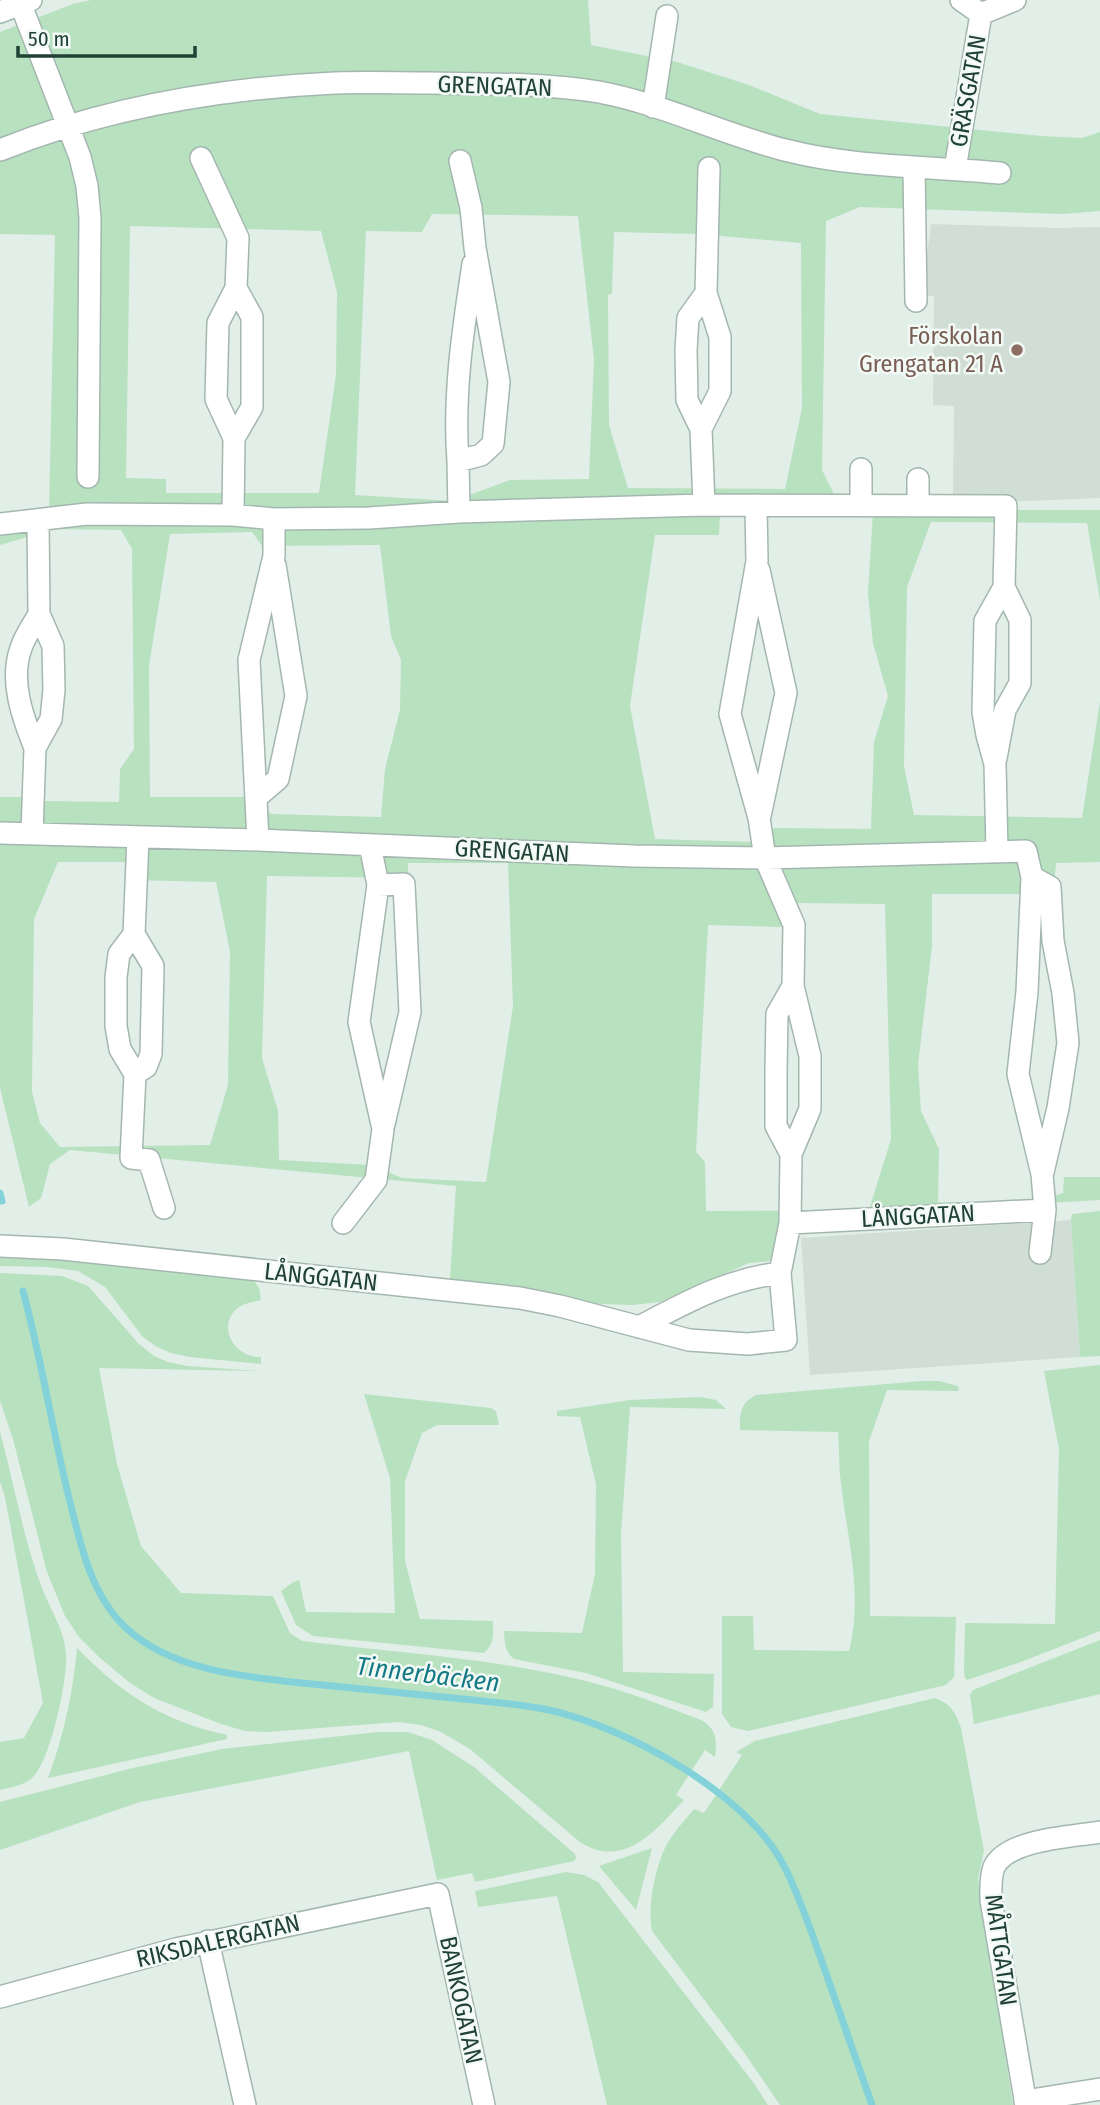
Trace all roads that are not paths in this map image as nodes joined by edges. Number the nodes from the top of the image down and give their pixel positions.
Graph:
1 (961, 0) edge
2 (1015, 0) edge
3 (23, 1) edge
4 (0, 12) edge
5 (981, 14) junction
6 (667, 16) dead end
7 (653, 107) junction
8 (69, 126) junction
9 (0, 150) edge
10 (201, 158) dead end
11 (460, 161) dead end
12 (914, 167) junction
13 (709, 168) dead end
14 (955, 169) junction
15 (1000, 173) dead end
16 (475, 248) junction
17 (236, 288) junction
18 (706, 293) junction
19 (916, 301) dead end
20 (701, 429) junction
21 (234, 438) junction
22 (458, 461) junction
23 (862, 469) dead end
24 (88, 477) dead end
25 (918, 479) dead end
26 (861, 504) junction
27 (918, 504) junction
28 (704, 505) junction
29 (756, 505) junction
30 (459, 512) junction
31 (233, 515) junction
32 (274, 519) junction
33 (38, 520) junction
34 (0, 524) edge
35 (274, 556) junction
36 (758, 561) junction
37 (1004, 587) junction
38 (39, 614) junction
39 (983, 701) junction
40 (1004, 710) junction
41 (35, 748) junction
42 (995, 764) junction
43 (771, 766) junction
44 (745, 767) junction
45 (258, 796) junction
46 (760, 818) junction
47 (0, 833) edge
48 (32, 833) junction
49 (138, 838) junction
50 (258, 840) junction
51 (370, 845) junction
52 (997, 852) junction
53 (765, 858) junction
54 (1032, 877) junction
55 (378, 885) junction
56 (134, 934) junction
57 (793, 986) junction
58 (1027, 992) junction
59 (1063, 993) junction
60 (777, 1038) junction
61 (805, 1041) junction
62 (135, 1074) junction
63 (383, 1129) junction
64 (791, 1154) junction
65 (1042, 1174) junction
66 (164, 1208) dead end
67 (1045, 1210) junction
68 (343, 1223) dead end
69 (790, 1223) junction
70 (0, 1246) edge
71 (1040, 1253) dead end
72 (780, 1273) junction
73 (639, 1327) junction
74 (1100, 1832) edge
75 (438, 1894) joint
76 (208, 1941) junction
77 (0, 1997) edge
78 (1100, 2089) edge
79 (1026, 2103) edge
80 (245, 2105) edge
81 (484, 2105) edge

1 - 5 street, GRÄSGATAN
2 - 5 street, GRÄSGATAN
3 - 4 street
3 - 8 street
5 - 14 street, GRÄSGATAN
6 - 7 street
7 - 8 street, GRENGATAN
7 - 12 street, GRENGATAN
8 - 9 street, GRENGATAN
8 - 24 street
10 - 17 street
11 - 16 street
12 - 14 street, GRENGATAN
12 - 19 street
13 - 18 street
14 - 15 street, GRENGATAN
16 - 22 street
16 - 22 street
17 - 21 street
17 - 21 street
18 - 20 street
18 - 20 street
20 - 28 street
21 - 31 street
22 - 30 street
23 - 26 street
25 - 27 street
26 - 27 street
26 - 29 street
27 - 37 street
28 - 29 street
28 - 30 street
29 - 36 street
30 - 32 street
31 - 32 street
31 - 33 street
32 - 35 street
33 - 34 street
33 - 38 street
35 - 45 street
35 - 45 street
36 - 43 street
36 - 44 street
37 - 39 street
37 - 40 street
38 - 41 street
38 - 41 street
39 - 40 street
39 - 42 street
40 - 42 street
41 - 48 street
42 - 52 street
43 - 44 street
43 - 46 street
44 - 46 street
45 - 50 street
46 - 53 street
47 - 48 street, GRENGATAN
48 - 49 street, GRENGATAN
49 - 50 street, GRENGATAN
49 - 56 street
50 - 51 street, GRENGATAN
51 - 53 street, GRENGATAN
51 - 55 street
52 - 53 street, GRENGATAN
52 - 54 street, GRENGATAN
53 - 57 street, LÅNGGATAN
54 - 58 street
54 - 59 street
55 - 63 street
55 - 63 street
56 - 62 street
56 - 62 street
57 - 60 street, LÅNGGATAN
57 - 61 street, LÅNGGATAN
58 - 59 street
58 - 65 street
59 - 65 street
60 - 61 street
60 - 64 street, LÅNGGATAN
61 - 64 street, LÅNGGATAN
62 - 66 street
63 - 68 street
64 - 69 street, LÅNGGATAN
65 - 67 street
67 - 69 street, LÅNGGATAN
67 - 71 street
69 - 72 street, LÅNGGATAN
70 - 73 street, LÅNGGATAN
72 - 73 street
72 - 73 street, LÅNGGATAN
74 - 79 street, MÅTTGATAN
75 - 76 street, RIKSDALERGATAN
75 - 81 street, BANKOGATAN
76 - 77 street, RIKSDALERGATAN
76 - 80 street
78 - 79 street

